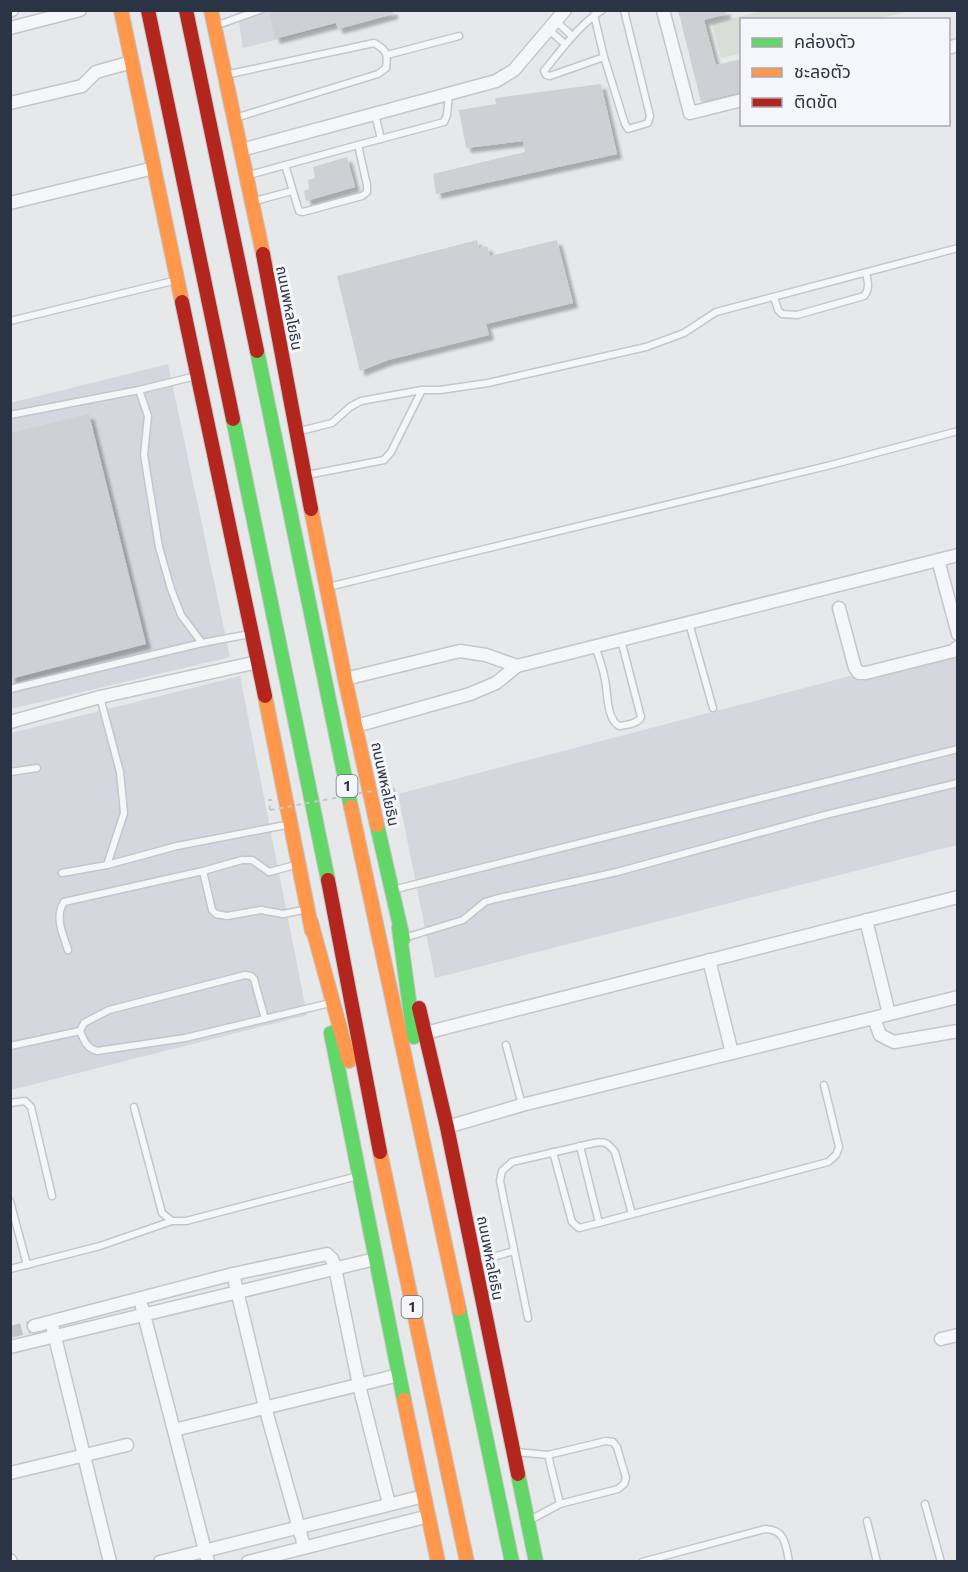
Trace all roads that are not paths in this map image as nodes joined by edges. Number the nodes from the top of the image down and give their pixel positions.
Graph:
1 (80, 10) edge
2 (121, 10) edge
3 (148, 10) edge
4 (186, 10) edge
5 (211, 10) edge
6 (260, 10) edge
7 (565, 10) edge
8 (602, 10) edge
9 (624, 10) edge
10 (663, 10) edge
11 (594, 15) junction
12 (214, 26) junction
13 (553, 26) junction
14 (10, 28) edge
15 (459, 36) dead end
16 (572, 36) junction
17 (565, 44) junction
18 (387, 55) junction
19 (604, 57) junction
20 (132, 62) junction
21 (225, 75) junction
22 (449, 94) junction
23 (740, 100) edge
24 (10, 104) edge
25 (375, 114) junction
26 (234, 118) junction
27 (381, 139) junction
28 (358, 145) junction
29 (241, 150) junction
30 (285, 165) junction
31 (154, 168) junction
32 (246, 176) junction
33 (292, 191) junction
34 (252, 202) junction
35 (10, 203) edge
36 (957, 248) edge
37 (866, 273) junction
38 (178, 280) junction
39 (774, 297) junction
40 (10, 321) edge
41 (197, 376) junction
42 (139, 390) junction
43 (422, 390) junction
44 (10, 415) edge
45 (957, 431) edge
46 (296, 432) junction
47 (306, 475) junction
48 (957, 555) edge
49 (938, 560) junction
50 (328, 588) junction
51 (839, 608) dead end
52 (688, 622) junction
53 (251, 633) junction
54 (957, 634) edge
55 (621, 640) junction
56 (202, 643) junction
57 (595, 646) junction
58 (957, 647) edge
59 (258, 662) junction
60 (517, 666) junction
61 (345, 679) junction
62 (10, 689) edge
63 (100, 698) junction
64 (713, 708) dead end
65 (10, 722) edge
66 (356, 726) junction
67 (957, 749) edge
68 (37, 768) dead end
69 (10, 772) edge
70 (957, 783) edge
71 (292, 824) junction
72 (299, 864) junction
73 (107, 865) junction
74 (203, 871) junction
75 (62, 873) dead end
76 (392, 890) junction
77 (957, 897) edge
78 (310, 915) junction
79 (866, 920) junction
80 (401, 933) junction
81 (68, 950) dead end
82 (709, 960) junction
83 (957, 997) edge
84 (326, 1004) junction
85 (890, 1014) junction
86 (874, 1018) junction
87 (265, 1019) junction
88 (80, 1031) junction
89 (957, 1031) edge
90 (425, 1034) junction
91 (507, 1045) dead end
92 (10, 1046) edge
93 (732, 1053) junction
94 (824, 1085) dead end
95 (10, 1102) edge
96 (522, 1106) junction
97 (134, 1107) dead end
98 (447, 1127) junction
99 (580, 1146) junction
100 (553, 1152) junction
101 (358, 1176) junction
102 (52, 1196) dead end
103 (436, 1197) junction
104 (10, 1201) edge
105 (391, 1210) junction
106 (632, 1214) junction
107 (172, 1221) junction
108 (599, 1223) junction
109 (514, 1251) junction
110 (375, 1259) junction
111 (474, 1262) junction
112 (27, 1265) junction
113 (335, 1268) junction
114 (10, 1269) edge
115 (233, 1274) junction
116 (238, 1292) junction
117 (139, 1298) junction
118 (144, 1314) junction
119 (528, 1318) dead end
120 (51, 1322) junction
121 (34, 1326) tunnel mouth
122 (957, 1335) edge
123 (55, 1336) junction
124 (941, 1339) dead end
125 (10, 1347) edge
126 (399, 1376) junction
127 (359, 1385) junction
128 (265, 1407) junction
129 (174, 1431) junction
130 (127, 1445) dead end
131 (513, 1452) junction
132 (83, 1455) junction
133 (548, 1455) junction
134 (10, 1473) edge
135 (424, 1496) junction
136 (389, 1504) junction
137 (560, 1504) junction
138 (925, 1504) dead end
139 (429, 1516) junction
140 (867, 1521) dead end
141 (528, 1522) junction
142 (300, 1526) junction
143 (304, 1546) junction
144 (206, 1556) edge
145 (110, 1562) edge
146 (160, 1562) edge
147 (248, 1562) edge
148 (438, 1562) edge
149 (466, 1562) edge
150 (512, 1562) edge
151 (536, 1562) edge
152 (642, 1562) edge
153 (789, 1562) edge
154 (877, 1562) edge
155 (941, 1562) edge

1 - 14 street
2 - 20 main road, 1
3 - 105 main road, 1
4 - 103 main road, 1
5 - 12 main road, ถนนพหลโยธิน / 1
6 - 12 lane
7 - 13 street
8 - 11 lane
9 - 19 lane
10 - 23 street
11 - 16 lane
11 - 19 lane
12 - 21 main road, ถนนพหลโยธิน / 1
13 - 16 lane
13 - 17 lane
13 - 22 street
15 - 18 lane
16 - 17 lane
17 - 19 lane
18 - 21 lane
18 - 26 lane
20 - 24 street
20 - 31 main road, 1
21 - 26 main road, ถนนพหลโยธิน / 1
22 - 25 street
22 - 27 lane
25 - 27 lane
25 - 29 street
26 - 29 main road, ถนนพหลโยธิน / 1
27 - 28 lane
28 - 30 lane
28 - 33 lane
29 - 32 main road, ถนนพหลโยธิน / 1
30 - 32 lane
30 - 33 lane
31 - 35 street
31 - 38 main road, 1
32 - 34 main road, ถนนพหลโยธิน / 1
33 - 34 lane
34 - 46 main road, ถนนพหลโยธิน / 1
36 - 37 lane
37 - 39 lane
37 - 39 lane
38 - 40 lane
38 - 41 main road, 1
39 - 43 lane
41 - 42 lane
41 - 53 main road, 1
42 - 44 lane
42 - 56 lane
43 - 46 lane
43 - 47 lane
45 - 50 lane
46 - 47 main road, ถนนพหลโยธิน / 1
47 - 50 main road, ถนนพหลโยธิน / 1
48 - 49 street
49 - 52 street
49 - 54 street
50 - 61 main road, ถนนพหลโยธิน / 1
51 - 58 street
52 - 55 street
52 - 64 lane
53 - 56 lane
53 - 59 main road, 1
55 - 57 street
55 - 57 lane
56 - 62 lane
57 - 60 street
59 - 63 street
59 - 71 main road, 1
60 - 61 street
60 - 66 street
61 - 66 main road, ถนนพหลโยธิน / 1
63 - 65 street
63 - 73 lane
66 - 76 main road, ถนนพหลโยธิน / 1
67 - 76 lane
68 - 69 lane
70 - 80 lane
71 - 72 main road, 1
71 - 73 lane
72 - 74 lane
72 - 78 main road, 1
73 - 75 lane
74 - 78 lane
74 - 81 lane
76 - 80 main road, ถนนพหลโยธิน / 1
77 - 79 street
78 - 84 main road, 1
78 - 105 main road
79 - 82 street
79 - 85 street
80 - 90 main road, ถนนพหลโยธิน / 1
80 - 103 main road
82 - 90 street
82 - 93 street
83 - 85 street
84 - 87 lane
84 - 101 main road, 1
85 - 86 street
86 - 89 street
86 - 93 street
87 - 88 lane
87 - 88 lane
88 - 92 lane
90 - 98 main road, ถนนพหลโยธิน / 1
91 - 96 lane
93 - 96 street
94 - 106 lane
95 - 102 lane
96 - 98 street
97 - 107 lane
98 - 111 main road, ถนนพหลโยธิน / 1
99 - 100 lane
99 - 106 lane
99 - 108 lane
100 - 108 lane
100 - 109 lane
101 - 107 lane
101 - 110 main road, 1
103 - 150 main road, 1
104 - 112 lane
105 - 149 main road, 1
106 - 108 lane
107 - 112 lane
109 - 111 lane
109 - 119 lane
110 - 113 street
110 - 126 main road, 1
111 - 131 main road, ถนนพหลโยธิน / 1
112 - 114 lane
113 - 115 street
113 - 116 street
113 - 127 street
115 - 116 street
115 - 117 street
116 - 118 street
116 - 128 street
117 - 118 street
117 - 120 street
118 - 123 street
118 - 129 street
120 - 121 street
120 - 123 street
122 - 124 street
123 - 125 street
123 - 132 street
126 - 127 street
126 - 135 main road, 1
127 - 128 street
127 - 136 street
128 - 129 street
128 - 142 street
129 - 144 street
130 - 132 street
131 - 133 lane
131 - 141 main road, ถนนพหลโยธิน / 1
132 - 134 street
132 - 145 street
133 - 137 lane
133 - 137 lane
135 - 136 street
135 - 139 main road, 1
136 - 142 street
137 - 141 lane
138 - 155 lane
139 - 143 street
139 - 148 main road, 1
140 - 154 lane
141 - 151 main road, ถนนพหลโยธิน / 1
142 - 143 street
142 - 144 street
143 - 147 street
144 - 146 street
152 - 153 lane

